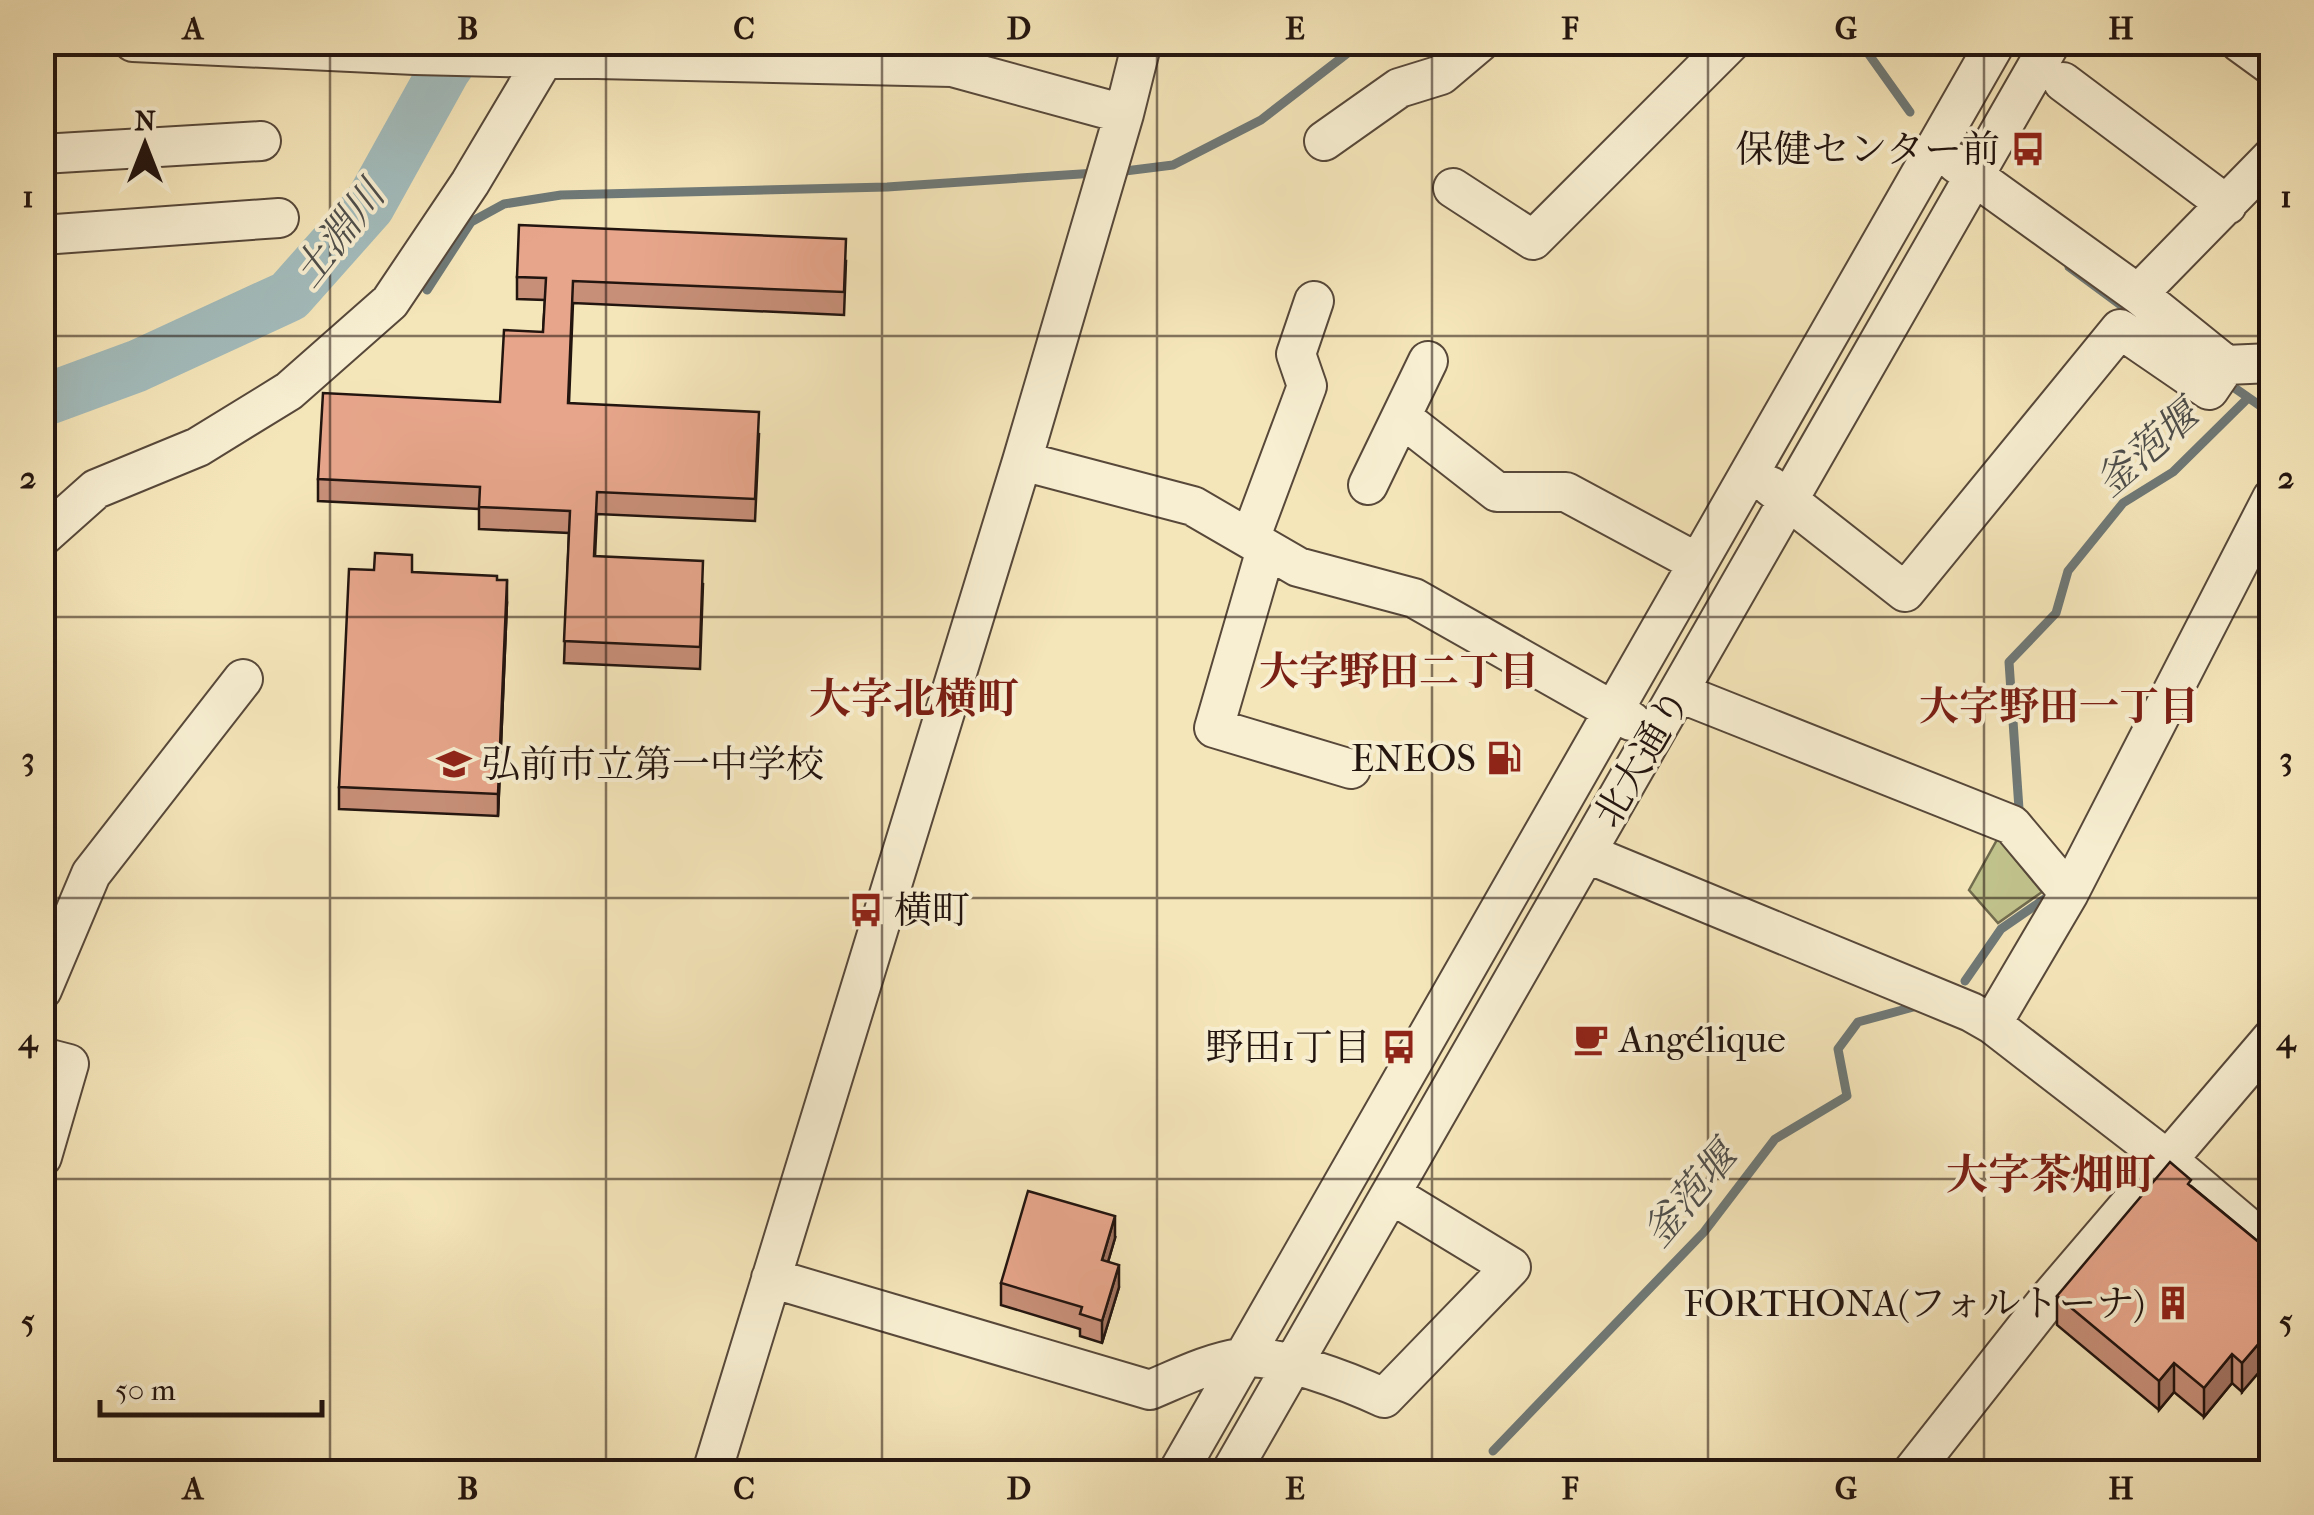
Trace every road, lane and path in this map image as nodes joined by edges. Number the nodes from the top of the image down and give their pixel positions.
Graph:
1 (134, 42) edge
2 (1142, 42) edge
3 (1480, 42) edge
4 (1731, 42) edge
5 (1996, 42) edge
6 (2051, 42) edge
7 (2240, 42) edge
8 (314, 46) edge
9 (549, 51) edge
10 (2272, 66) edge
11 (2063, 82) dead end
12 (1124, 114) junction
13 (261, 141) dead end
14 (1324, 141) dead end
15 (1935, 149) junction
16 (42, 154) edge
17 (2272, 157) edge
18 (1974, 176) junction
19 (1453, 188) dead end
20 (2227, 205) junction
21 (279, 218) dead end
22 (42, 236) edge
23 (2138, 294) junction
24 (1314, 301) dead end
25 (1428, 361) dead end
26 (2272, 363) edge
27 (2220, 374) junction
28 (1401, 416) junction
29 (1022, 461) junction
30 (1752, 473) junction
31 (1368, 484) dead end
32 (2272, 498) edge
33 (1790, 500) junction
34 (42, 537) edge
35 (1258, 544) junction
36 (1698, 563) junction
37 (243, 679) dead end
38 (1680, 693) junction
39 (1612, 709) junction
40 (1652, 734) junction
41 (1351, 769) dead end
42 (1588, 854) junction
43 (2070, 893) junction
44 (42, 990) edge
45 (1992, 1024) junction
46 (2272, 1038) edge
47 (42, 1057) edge
48 (42, 1158) edge
49 (2168, 1160) junction
50 (1391, 1194) junction
51 (2272, 1248) edge
52 (770, 1278) junction
53 (1244, 1357) junction
54 (1293, 1366) junction
55 (712, 1472) edge
56 (1178, 1472) edge
57 (1230, 1472) edge
58 (1912, 1472) edge

1 - 8 street
2 - 12 street
3 - 14 street
4 - 19 street
5 - 15 street, 北大通り
6 - 18 street, 北大通り
7 - 10 street
8 - 9 street
9 - 12 street
9 - 34 street
11 - 20 street
12 - 29 street
13 - 16 street
15 - 18 street
15 - 30 street, 北大通り
17 - 20 street
18 - 23 street
18 - 33 street, 北大通り
20 - 23 street
21 - 22 street
23 - 27 street
24 - 35 street
25 - 28 street
26 - 27 street
27 - 33 street
28 - 31 street
28 - 36 street
29 - 35 street
29 - 52 street
30 - 33 street
30 - 36 street, 北大通り
32 - 43 street
33 - 38 street, 北大通り
35 - 39 street
35 - 41 street
36 - 39 street, 北大通り
37 - 44 street
38 - 40 street, 北大通り
38 - 43 street
39 - 40 street
39 - 53 street, 北大通り
40 - 42 street, 北大通り
42 - 45 street
42 - 50 street, 北大通り
43 - 45 street
45 - 49 street
46 - 49 street
47 - 48 street
49 - 51 street
49 - 58 street
50 - 54 street, 北大通り
50 - 54 street
52 - 53 street
52 - 55 street
53 - 54 street
53 - 56 street, 北大通り
54 - 57 street, 北大通り

